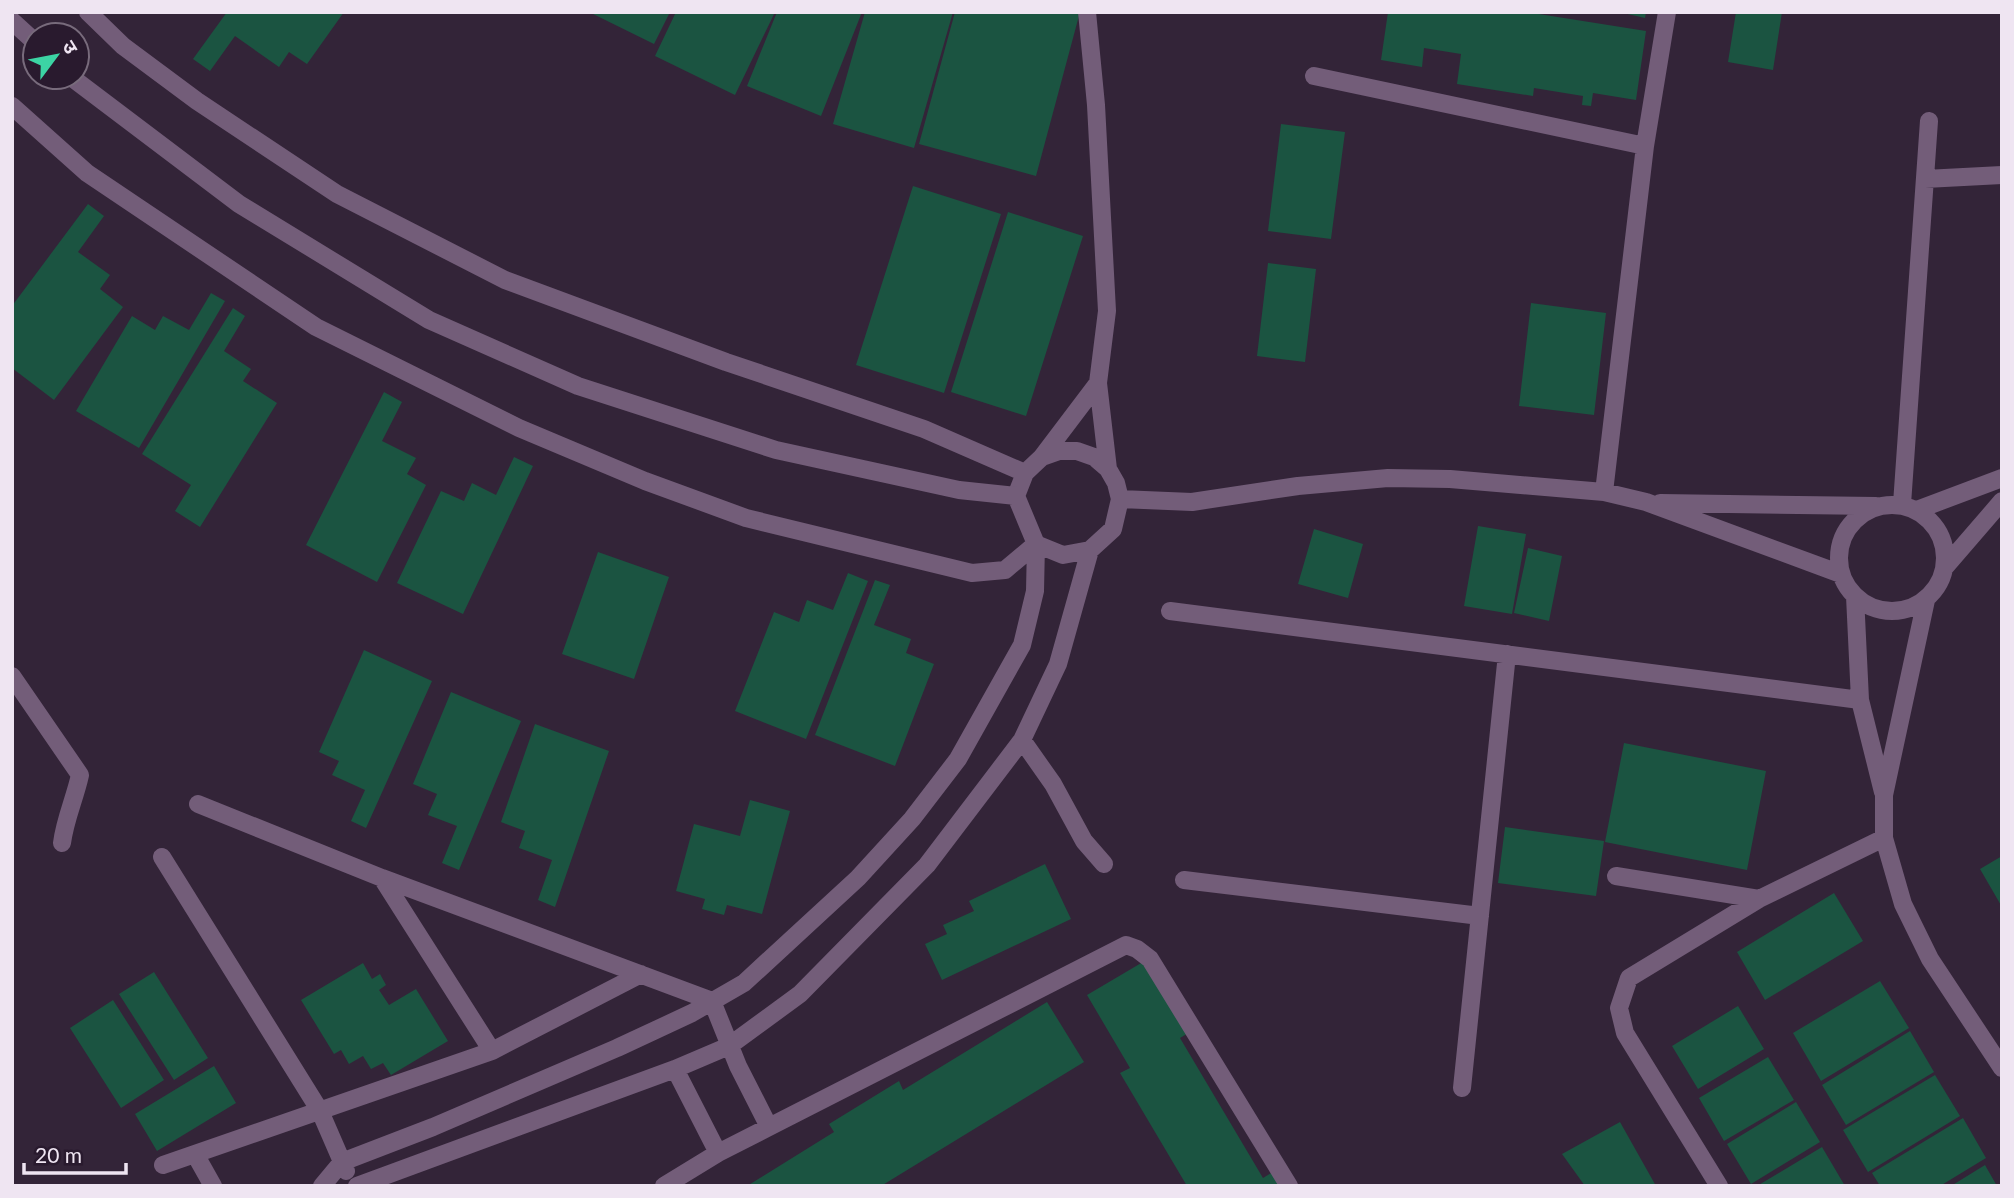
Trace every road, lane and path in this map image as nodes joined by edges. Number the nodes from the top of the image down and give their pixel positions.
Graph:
1 (88, 12) edge
2 (1087, 12) edge
3 (1668, 12) edge
4 (1314, 76) dead end
5 (90, 91) edge
6 (12, 106) edge
7 (1929, 121) dead end
8 (1645, 146) junction
9 (2002, 175) edge
10 (1925, 179) junction
11 (1098, 383) junction
12 (1042, 457) junction
13 (1108, 469) junction
14 (1025, 473) junction
15 (2002, 478) edge
16 (1604, 492) junction
17 (1017, 496) junction
18 (1120, 499) junction
19 (2002, 501) edge
20 (1646, 502) junction
21 (1875, 506) junction
22 (1910, 507) junction
23 (1036, 544) junction
24 (1090, 550) junction
25 (1945, 567) junction
26 (1841, 574) junction
27 (1855, 596) junction
28 (1926, 600) junction
29 (1170, 611) dead end
30 (1507, 654) junction
31 (12, 676) edge
32 (1860, 700) junction
33 (1021, 740) junction
34 (1884, 795) junction
35 (198, 804) dead end
36 (1884, 838) junction
37 (62, 843) dead end
38 (162, 857) dead end
39 (1104, 864) dead end
40 (1616, 876) dead end
41 (382, 878) junction
42 (1184, 880) dead end
43 (1759, 899) junction
44 (1480, 916) junction
45 (641, 974) junction
46 (712, 1001) junction
47 (729, 1046) junction
48 (492, 1051) junction
49 (2002, 1068) edge
50 (675, 1069) junction
51 (1462, 1088) dead end
52 (320, 1111) junction
53 (769, 1126) junction
54 (718, 1153) junction
55 (195, 1154) junction
56 (342, 1162) junction
57 (163, 1165) dead end
58 (213, 1186) edge
59 (322, 1186) edge
60 (356, 1186) edge
61 (664, 1186) edge
62 (1289, 1186) edge
63 (1719, 1186) edge

1 - 14 street
2 - 11 street
3 - 8 street
4 - 8 street
5 - 17 street
6 - 23 street
7 - 10 street
8 - 16 street
9 - 10 street
10 - 22 street
11 - 12 street
11 - 13 street
12 - 13 street
12 - 14 street
13 - 18 street
14 - 17 street
15 - 22 street
16 - 18 street
16 - 20 street
17 - 23 street
18 - 24 street
19 - 25 street
20 - 21 street
20 - 26 street
21 - 22 street
21 - 26 street
22 - 25 street
23 - 24 street
23 - 46 street
24 - 33 street
25 - 28 street
26 - 27 street
27 - 28 street
27 - 32 street
28 - 34 street
29 - 30 street
30 - 32 street
30 - 44 street
31 - 37 street
32 - 34 street
33 - 39 street
33 - 47 street
34 - 36 street
35 - 41 street
36 - 43 street
36 - 49 street
38 - 52 street
40 - 43 street
41 - 45 street
41 - 48 street
42 - 44 street
43 - 63 street
44 - 51 street
45 - 46 street
45 - 48 street
46 - 47 street
46 - 56 street
47 - 50 street
47 - 53 street
48 - 52 street
50 - 54 street
50 - 60 street
52 - 55 street
52 - 56 street
53 - 54 street
53 - 62 street
54 - 61 street
55 - 57 street
55 - 58 street
56 - 59 street
56 - 60 street

